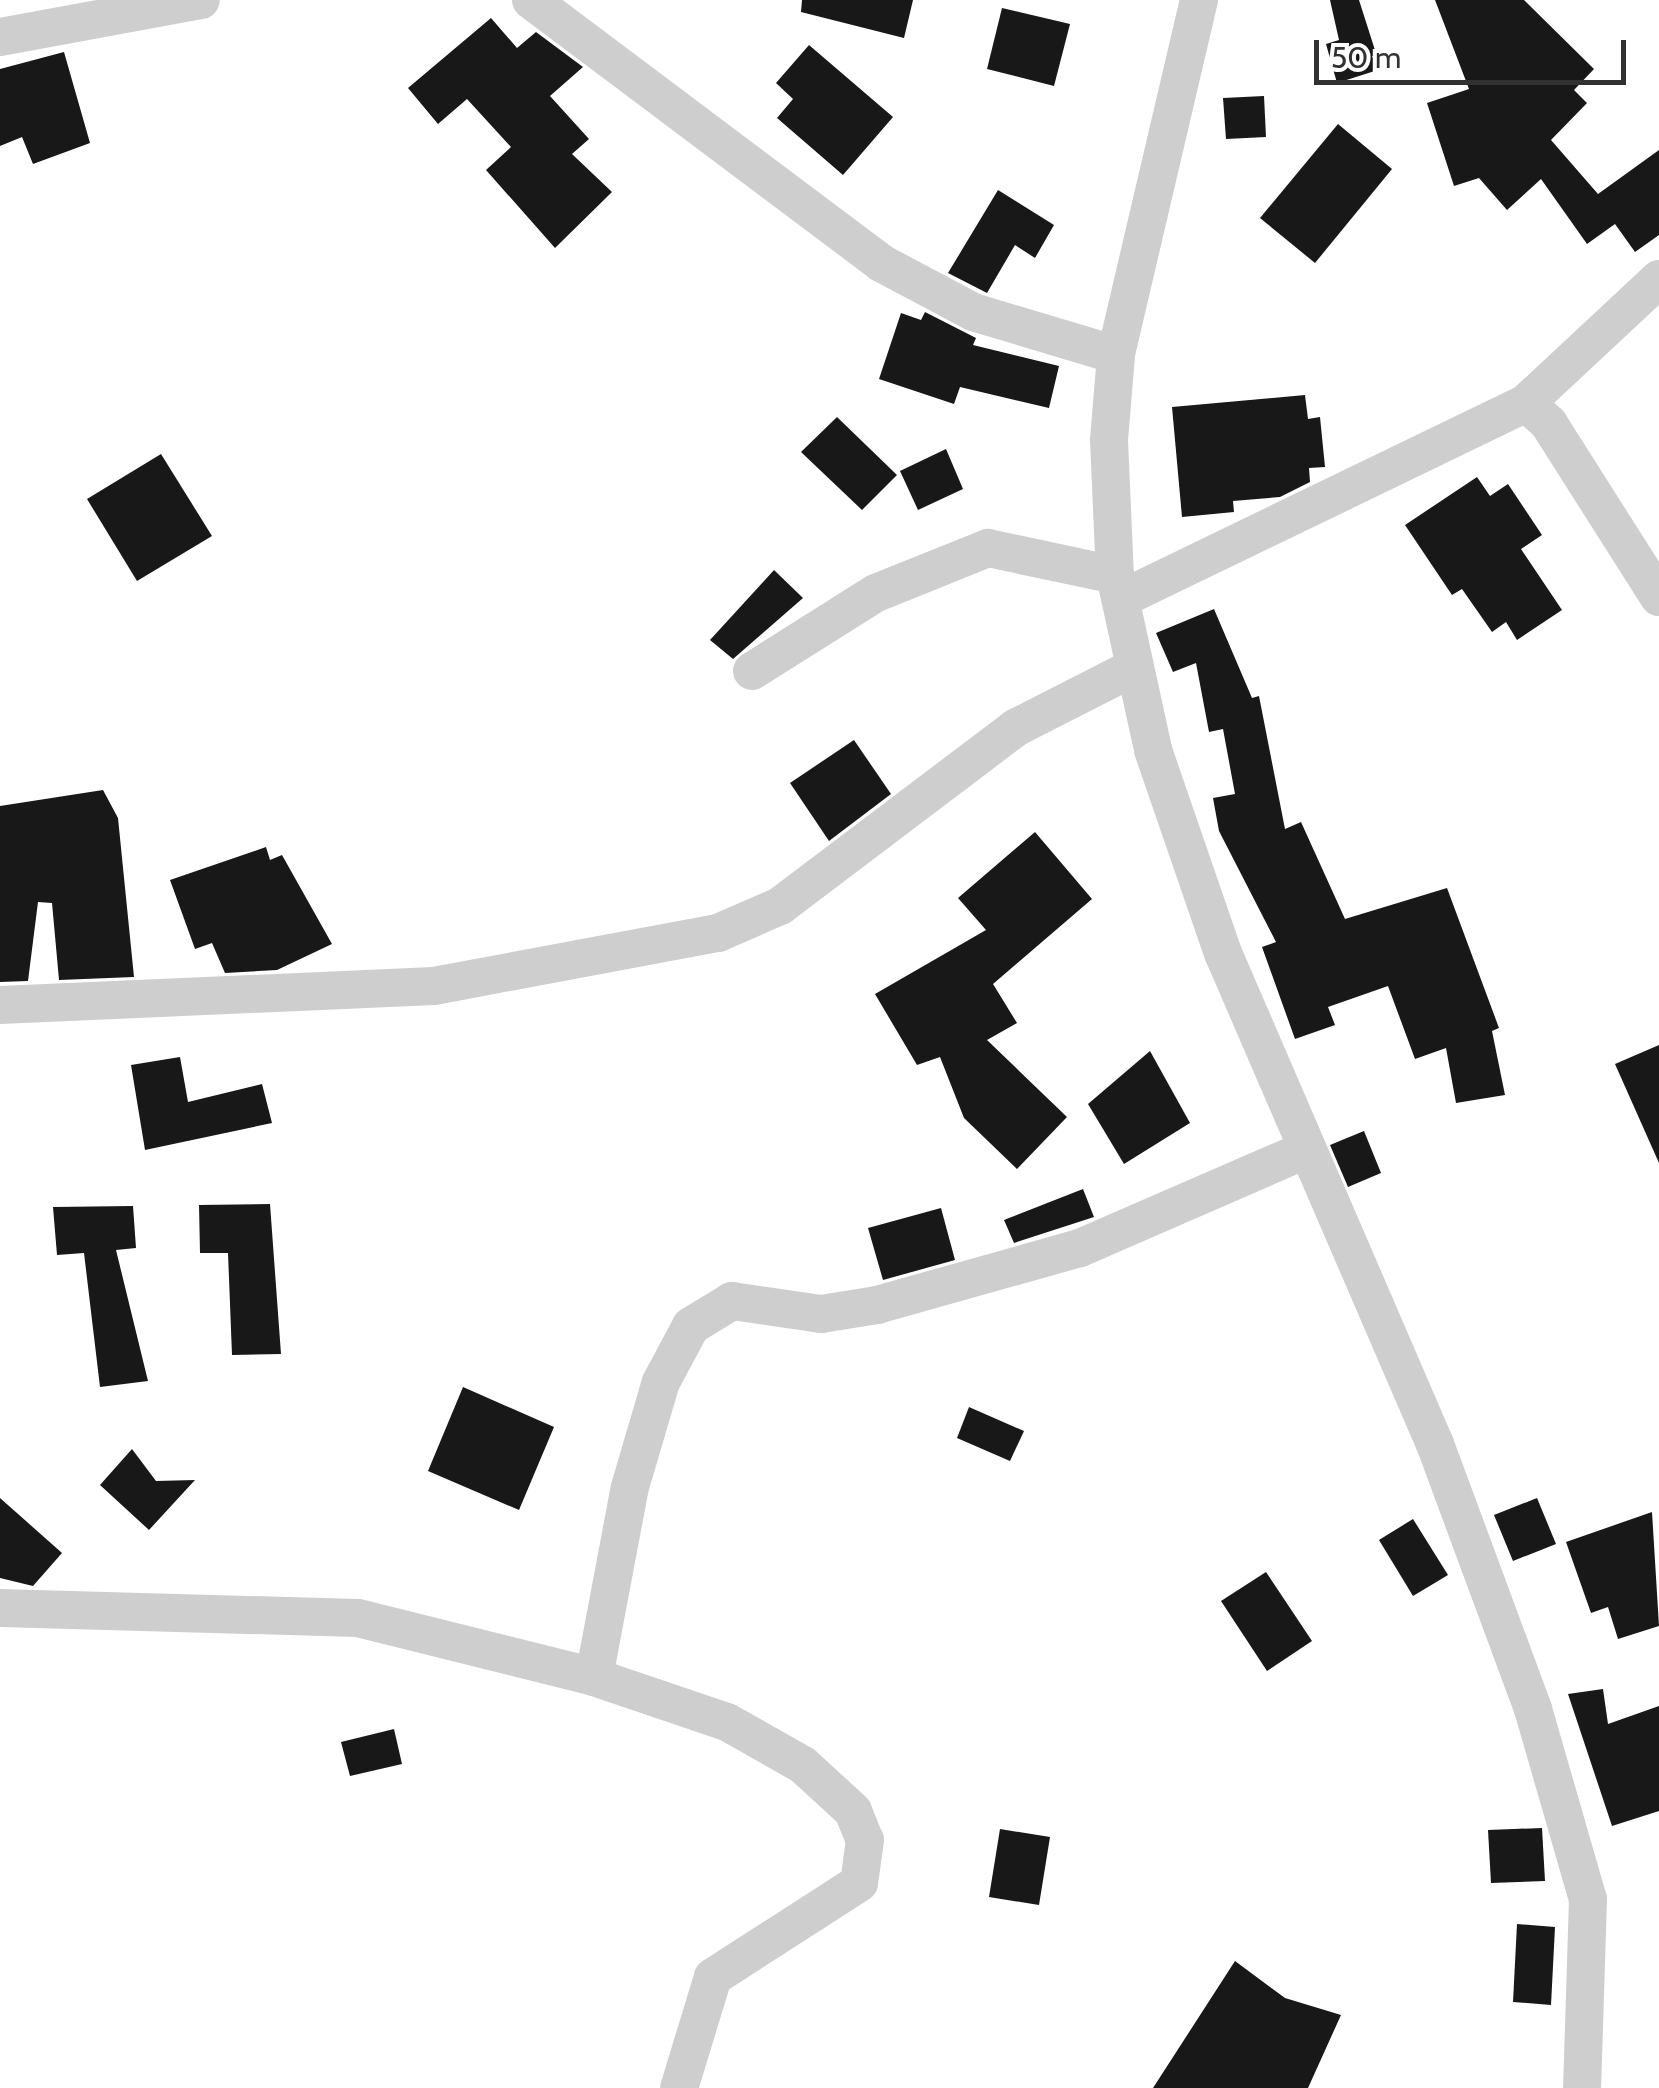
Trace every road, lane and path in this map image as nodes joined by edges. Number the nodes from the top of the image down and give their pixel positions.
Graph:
1 (201, 0) edge
2 (531, 0) edge
3 (1199, 0) edge
4 (0, 37) edge
5 (1659, 279) edge
6 (1116, 355) junction
7 (1526, 404) junction
8 (1118, 587) junction
9 (1659, 597) edge
10 (1133, 668) junction
11 (752, 671) dead end
12 (0, 1005) edge
13 (1303, 1151) junction
14 (0, 1608) edge
15 (594, 1677) junction
16 (679, 2088) edge
17 (1582, 2088) edge

1 - 4 street
2 - 6 street
3 - 6 street
5 - 7 street
6 - 8 street
7 - 8 street
7 - 9 street
8 - 10 street
8 - 11 street
10 - 12 street
10 - 13 street
13 - 15 street
13 - 17 street
14 - 15 street
15 - 16 street

